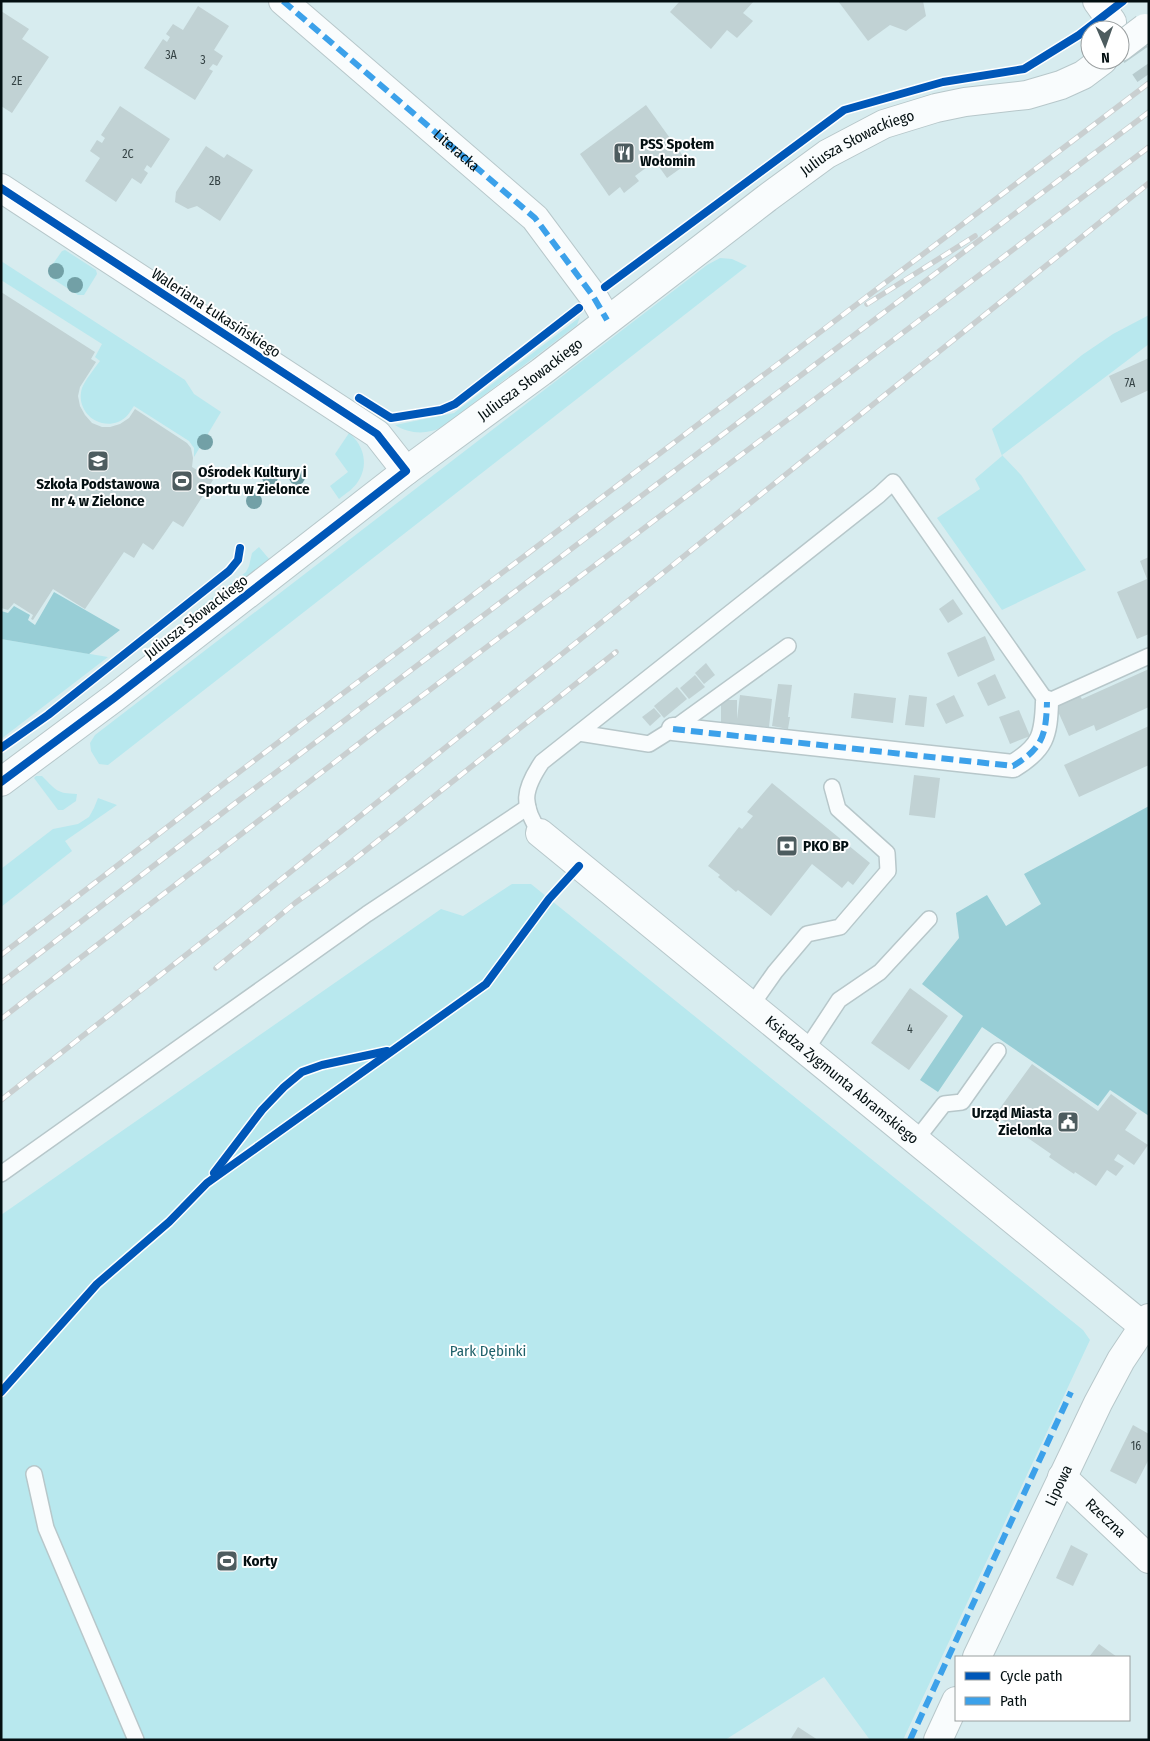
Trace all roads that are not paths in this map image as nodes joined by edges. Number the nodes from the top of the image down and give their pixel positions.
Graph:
1 (283, 1) edge
2 (1147, 27) edge
3 (1130, 32) edge
4 (1086, 70) edge
5 (1, 188) edge
6 (608, 320) junction
7 (406, 471) junction
8 (788, 646) dead end
9 (1149, 656) edge
10 (1047, 702) junction
11 (673, 729) junction
12 (579, 733) junction
13 (1, 782) edge
14 (832, 787) dead end
15 (528, 807) junction
16 (540, 833) joint
17 (929, 919) dead end
18 (751, 1006) junction
19 (806, 1050) junction
20 (998, 1051) dead end
21 (916, 1140) junction
22 (1, 1174) edge
23 (1146, 1322) edge
24 (34, 1474) dead end
25 (1062, 1477) junction
26 (1149, 1559) edge
27 (977, 1656) edge
28 (955, 1703) edge
29 (136, 1740) edge
30 (938, 1740) edge

1 - 6 street, Literacka
2 - 3 street, Juliusza Słowackiego, bridge
4 - 6 street, Juliusza Słowackiego
5 - 7 street, Waleriana Łukasińskiego
6 - 7 street, Juliusza Słowackiego
7 - 13 street, Juliusza Słowackiego
8 - 11 lane
9 - 10 lane
10 - 11 street
10 - 12 lane
11 - 12 lane
12 - 15 lane
14 - 18 lane
15 - 16 lane
15 - 22 lane
16 - 18 street, Księdza Zygmunta Abramskiego
17 - 19 lane
18 - 19 street, Księdza Zygmunta Abramskiego
19 - 21 street, Księdza Zygmunta Abramskiego
20 - 21 lane
21 - 23 street, Księdza Zygmunta Abramskiego
23 - 25 street, Lipowa
24 - 29 lane
25 - 26 street, Rzeczna
25 - 27 street, Lipowa
28 - 30 street

